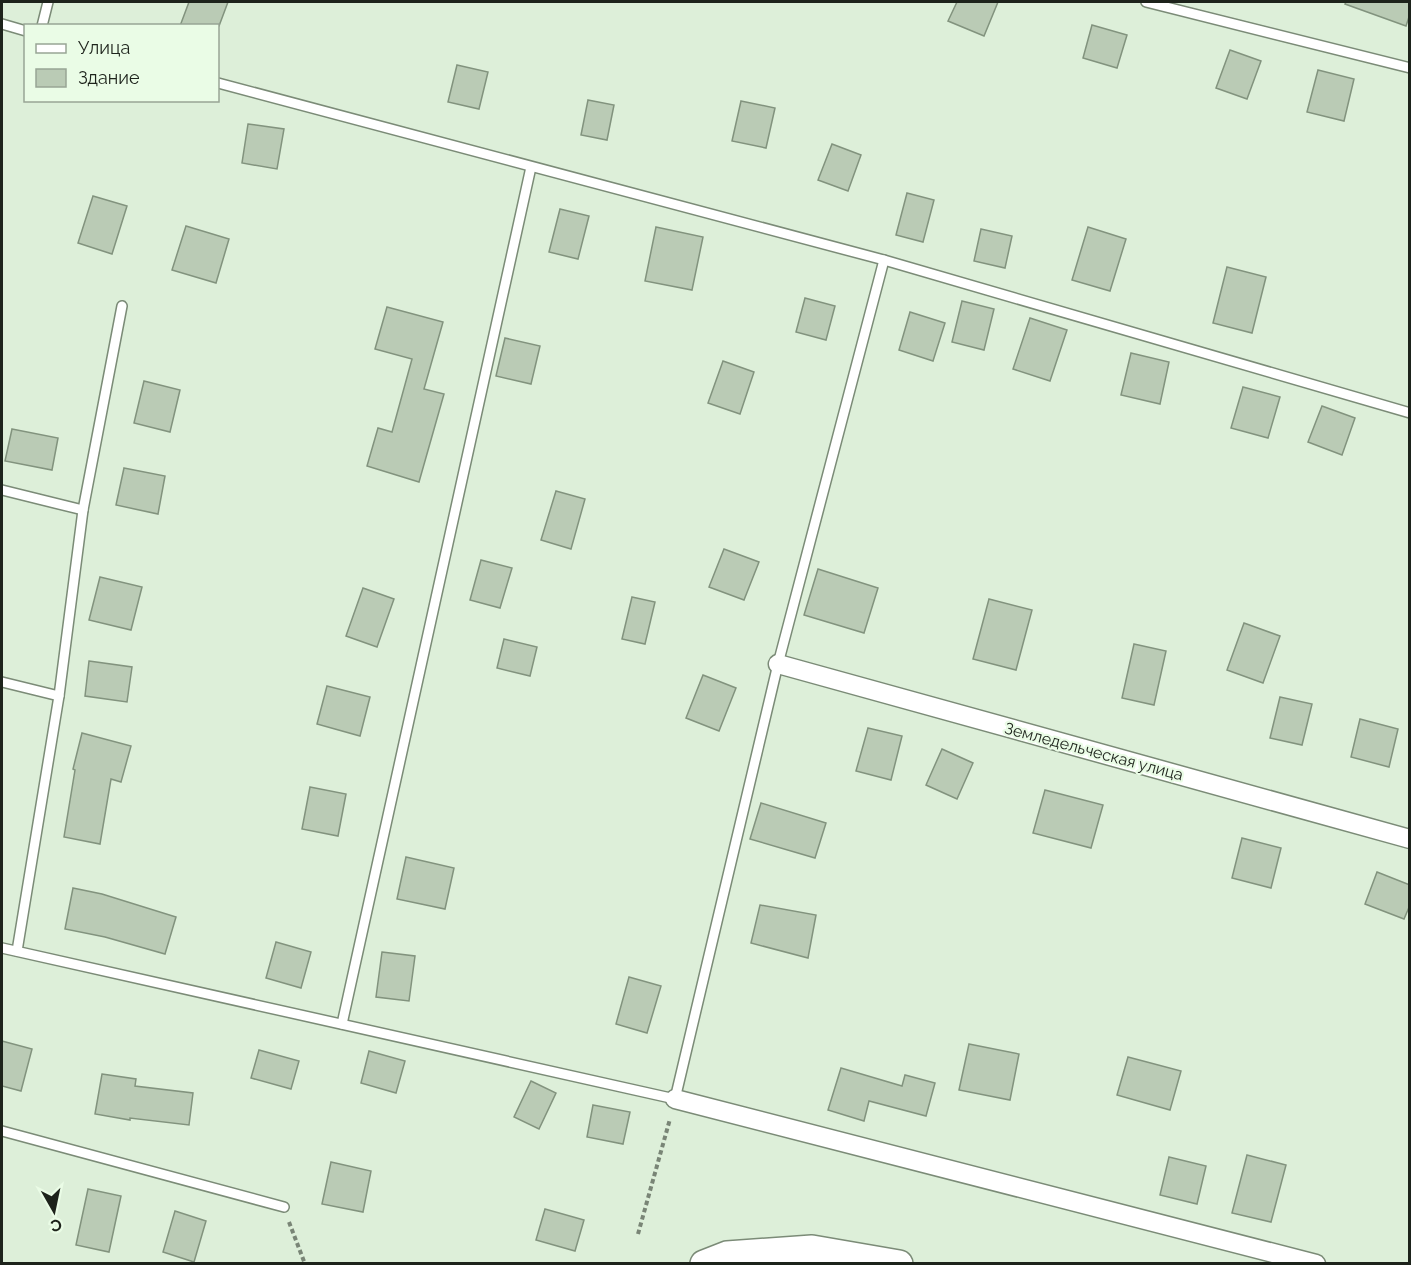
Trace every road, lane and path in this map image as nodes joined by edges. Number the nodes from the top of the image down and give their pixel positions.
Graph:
1 (48, 2) edge
2 (1146, 2) edge
3 (2, 24) edge
4 (42, 24) edge
5 (24, 31) edge
6 (1410, 68) edge
7 (219, 83) edge
8 (531, 167) junction
9 (884, 260) junction
10 (122, 306) dead end
11 (1410, 413) edge
12 (2, 490) edge
13 (83, 510) junction
14 (778, 664) junction
15 (2, 681) edge
16 (59, 696) junction
17 (1410, 839) edge
18 (2, 948) edge
19 (17, 951) junction
20 (342, 1024) junction
21 (675, 1099) junction
22 (2, 1131) edge
23 (284, 1207) joint
24 (638, 1234) dead end
25 (719, 1261) edge
26 (304, 1263) edge
27 (899, 1263) edge
28 (1316, 1263) edge

1 - 4 lane
2 - 6 lane
3 - 5 lane
7 - 8 lane
8 - 9 lane
8 - 20 lane
9 - 11 lane
9 - 14 lane
10 - 13 lane
12 - 13 lane
13 - 16 lane
14 - 17 street, Земледельческая улица
14 - 21 lane
15 - 16 lane
16 - 19 lane
18 - 19 lane
19 - 20 lane
20 - 21 lane
21 - 24 path
21 - 28 street
22 - 23 lane
23 - 26 path
25 - 27 main road

